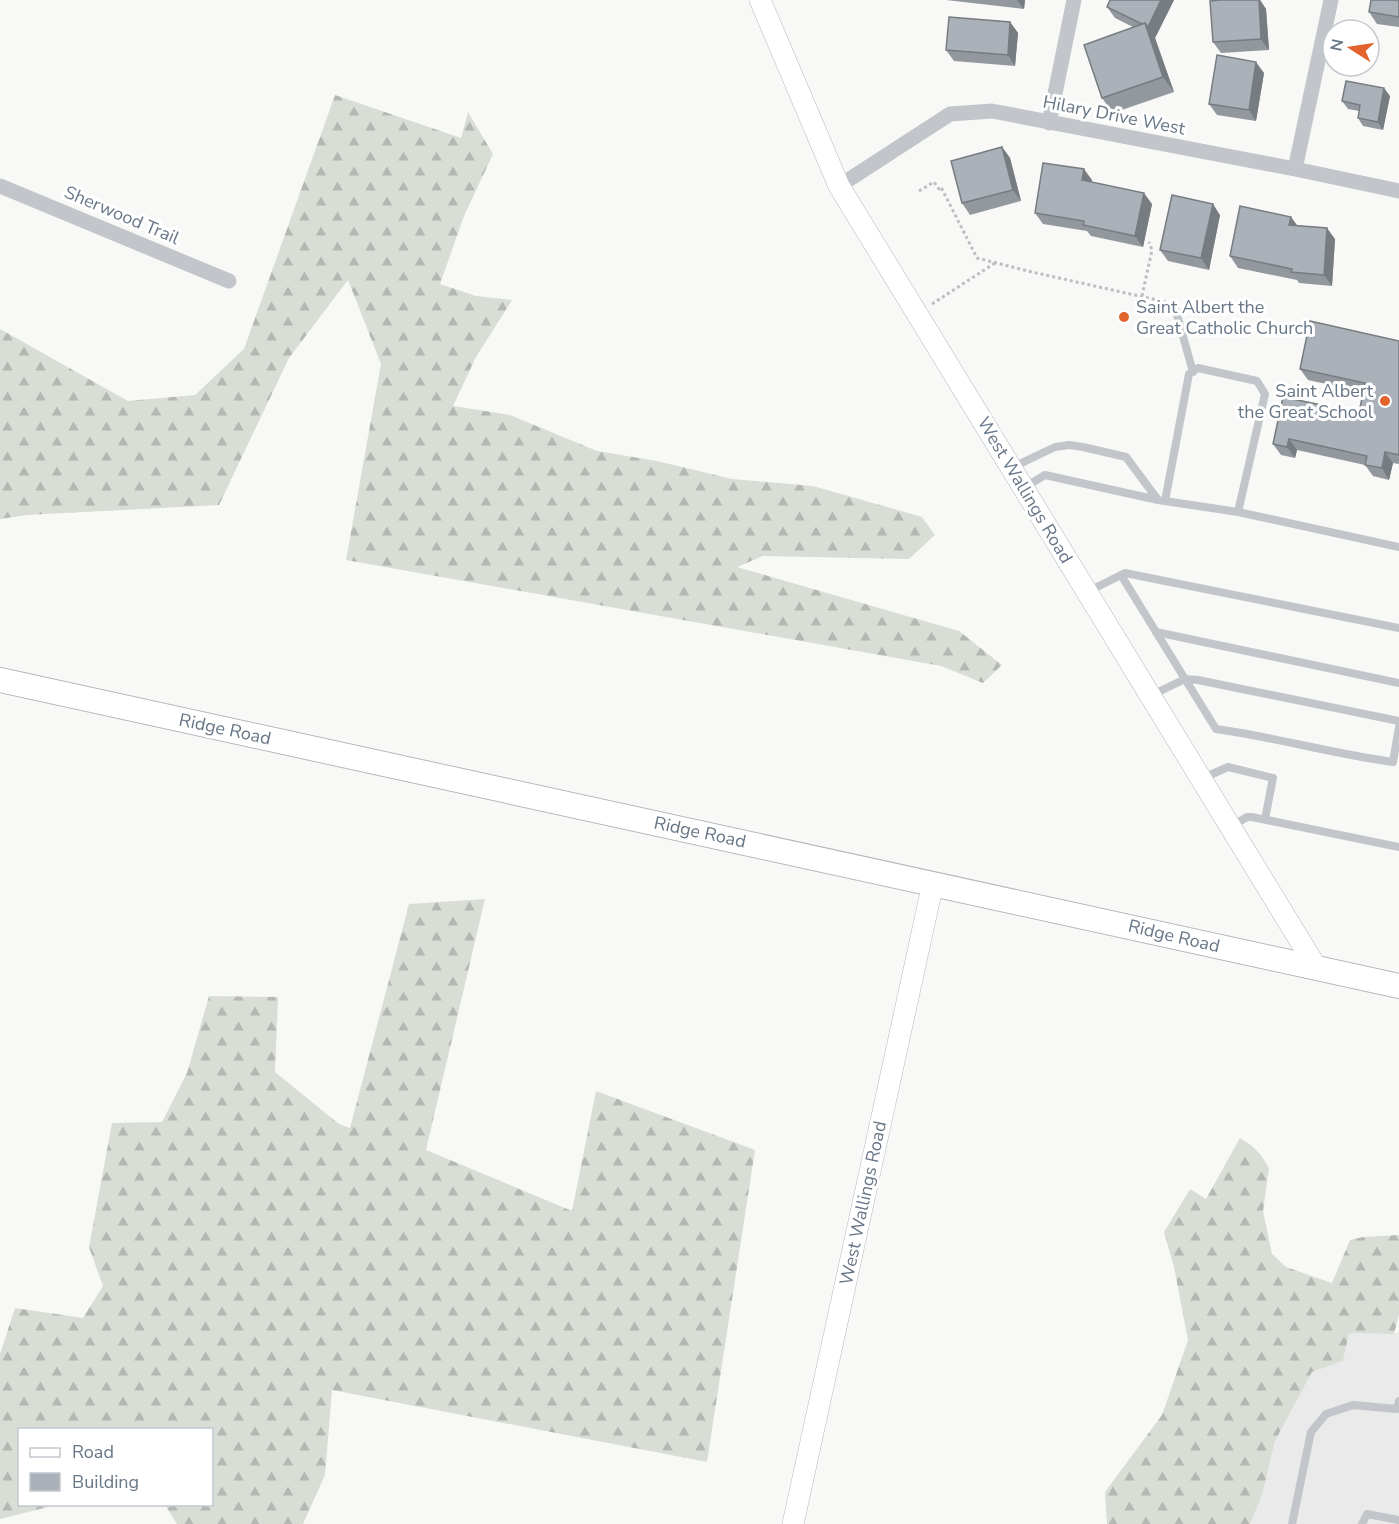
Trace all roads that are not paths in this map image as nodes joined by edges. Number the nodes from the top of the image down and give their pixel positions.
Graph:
1 (760, 0) edge
2 (1074, 0) edge
3 (1331, 0) edge
4 (1049, 123) junction
5 (1295, 169) junction
6 (0, 186) edge
7 (839, 186) junction
8 (1399, 191) edge
9 (229, 281) dead end
10 (1174, 304) road end
11 (1193, 372) junction
12 (1011, 468) junction
13 (1024, 488) junction
14 (1162, 500) junction
15 (1238, 512) junction
16 (1399, 547) edge
17 (1121, 575) junction
18 (1087, 592) junction
19 (1399, 628) edge
20 (1156, 632) junction
21 (1185, 679) junction
22 (0, 680) edge
23 (1399, 683) edge
24 (1150, 696) junction
25 (1399, 721) edge
26 (1399, 727) edge
27 (1201, 779) junction
28 (1265, 819) junction
29 (1230, 827) junction
30 (1399, 847) edge
31 (933, 883) junction
32 (1316, 968) junction
33 (1399, 986) edge
34 (1398, 1407) edge
35 (1399, 1520) edge
36 (793, 1524) edge
37 (1292, 1524) edge
38 (1362, 1524) edge

1 - 7 street, West Wallings Road
2 - 4 street
3 - 5 street
4 - 5 street, Hilary Drive West
4 - 7 street, Hilary Drive West
5 - 8 street, Hilary Drive West
6 - 9 street, Sherwood Trail
7 - 12 street, West Wallings Road
10 - 11 lane
11 - 14 lane
11 - 15 lane
12 - 13 street, West Wallings Road
12 - 14 lane
13 - 14 lane
13 - 18 street, West Wallings Road
14 - 15 lane
15 - 16 lane
17 - 18 lane
17 - 19 lane
17 - 20 lane
18 - 24 street, West Wallings Road
20 - 21 lane
20 - 23 lane
21 - 24 lane
21 - 25 lane
21 - 26 lane
22 - 31 main road, Ridge Road
24 - 27 street, West Wallings Road
27 - 28 lane
27 - 29 street, West Wallings Road
28 - 29 lane
28 - 30 lane
29 - 32 street, West Wallings Road
31 - 32 main road, Ridge Road
31 - 36 street, West Wallings Road
32 - 33 main road, Ridge Road
34 - 37 lane
35 - 38 lane

